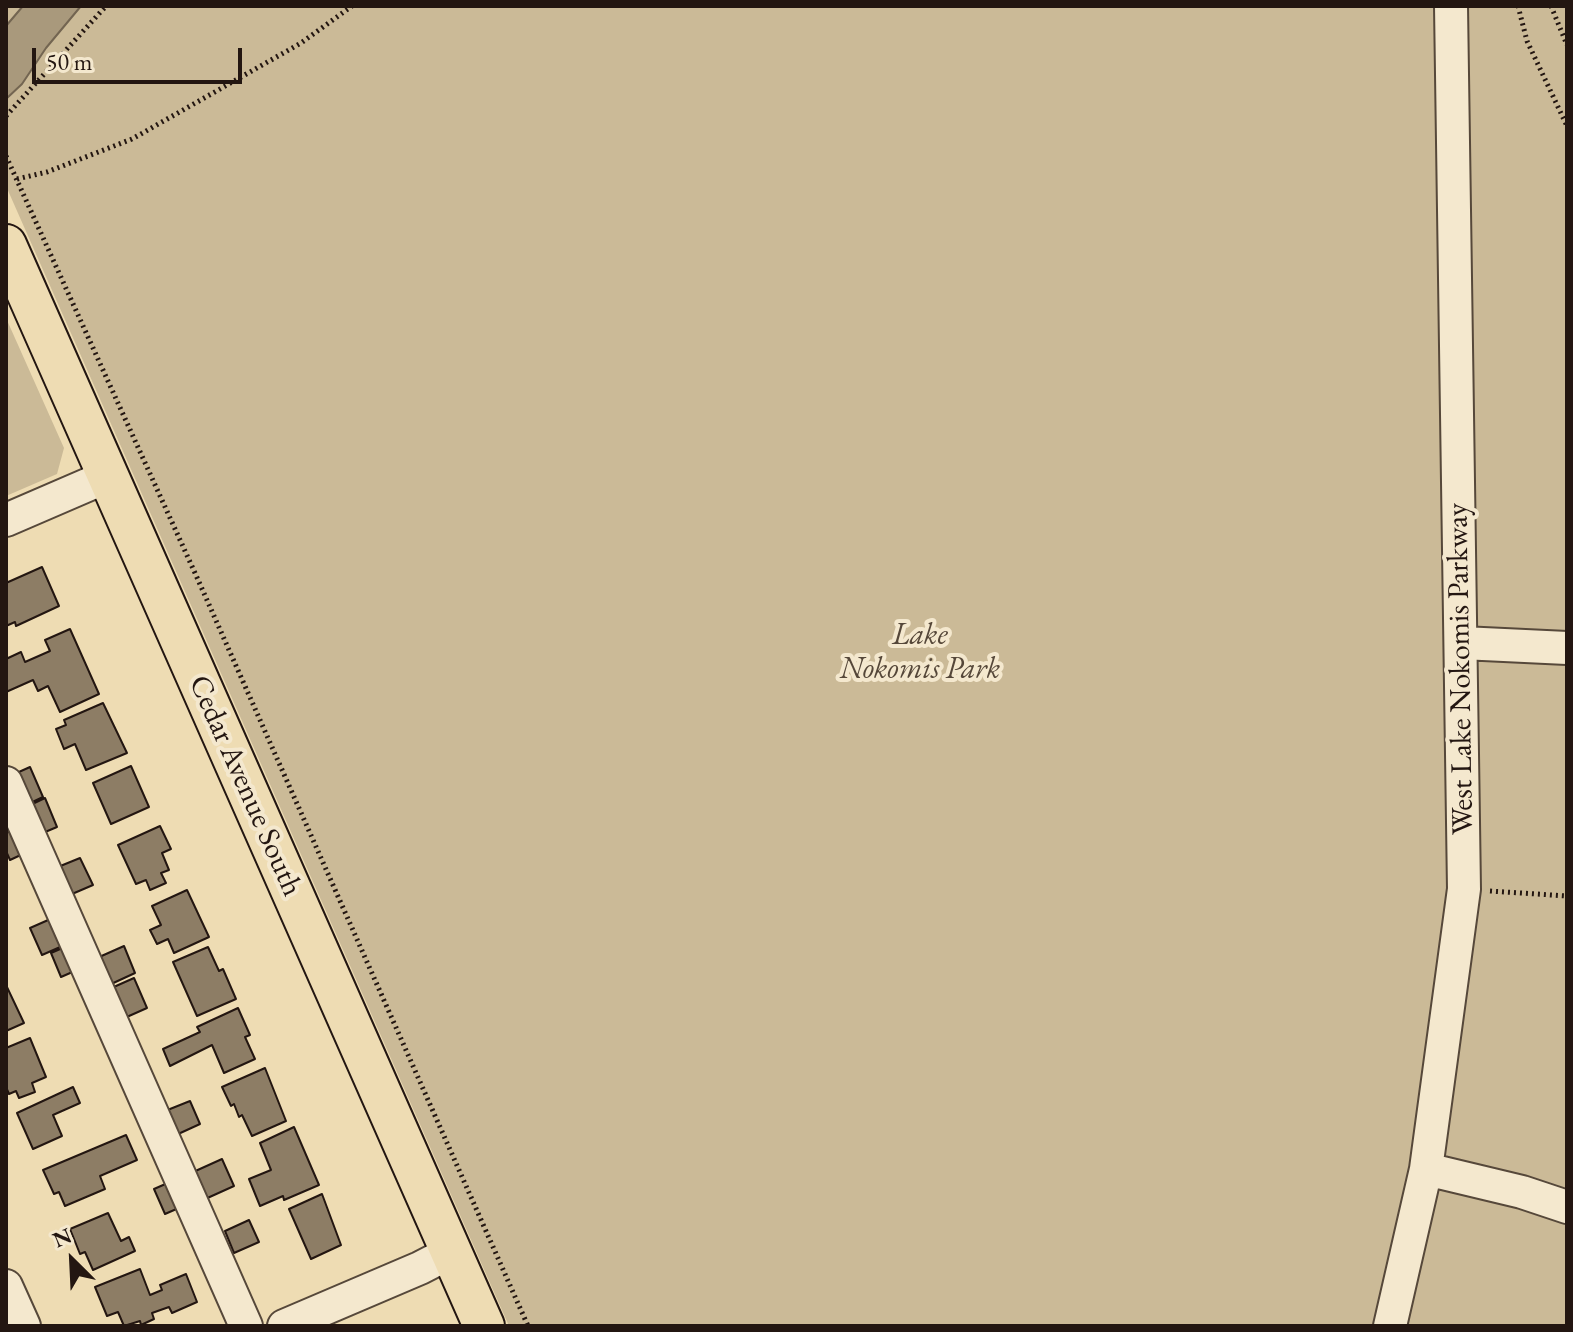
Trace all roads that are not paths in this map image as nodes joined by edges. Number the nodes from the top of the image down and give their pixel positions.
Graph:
1 (1451, 6) edge
2 (6, 245) edge
3 (108, 476) junction
4 (6, 520) edge
5 (1462, 643) junction
6 (1567, 648) edge
7 (6, 783) edge
8 (1426, 1169) junction
9 (1567, 1207) edge
10 (451, 1252) junction
11 (6, 1286) edge
12 (24, 1326) edge
13 (246, 1326) edge
14 (284, 1326) edge
15 (484, 1326) edge
16 (1390, 1326) edge

1 - 5 street, West Lake Nokomis Parkway
2 - 3 main road, Cedar Avenue South
3 - 4 street
3 - 10 main road, Cedar Avenue South
5 - 6 street
5 - 8 street, West Lake Nokomis Parkway
7 - 13 street
8 - 9 street
8 - 16 street, West Lake Nokomis Parkway
10 - 14 street
10 - 15 main road, Cedar Avenue South
11 - 12 street

